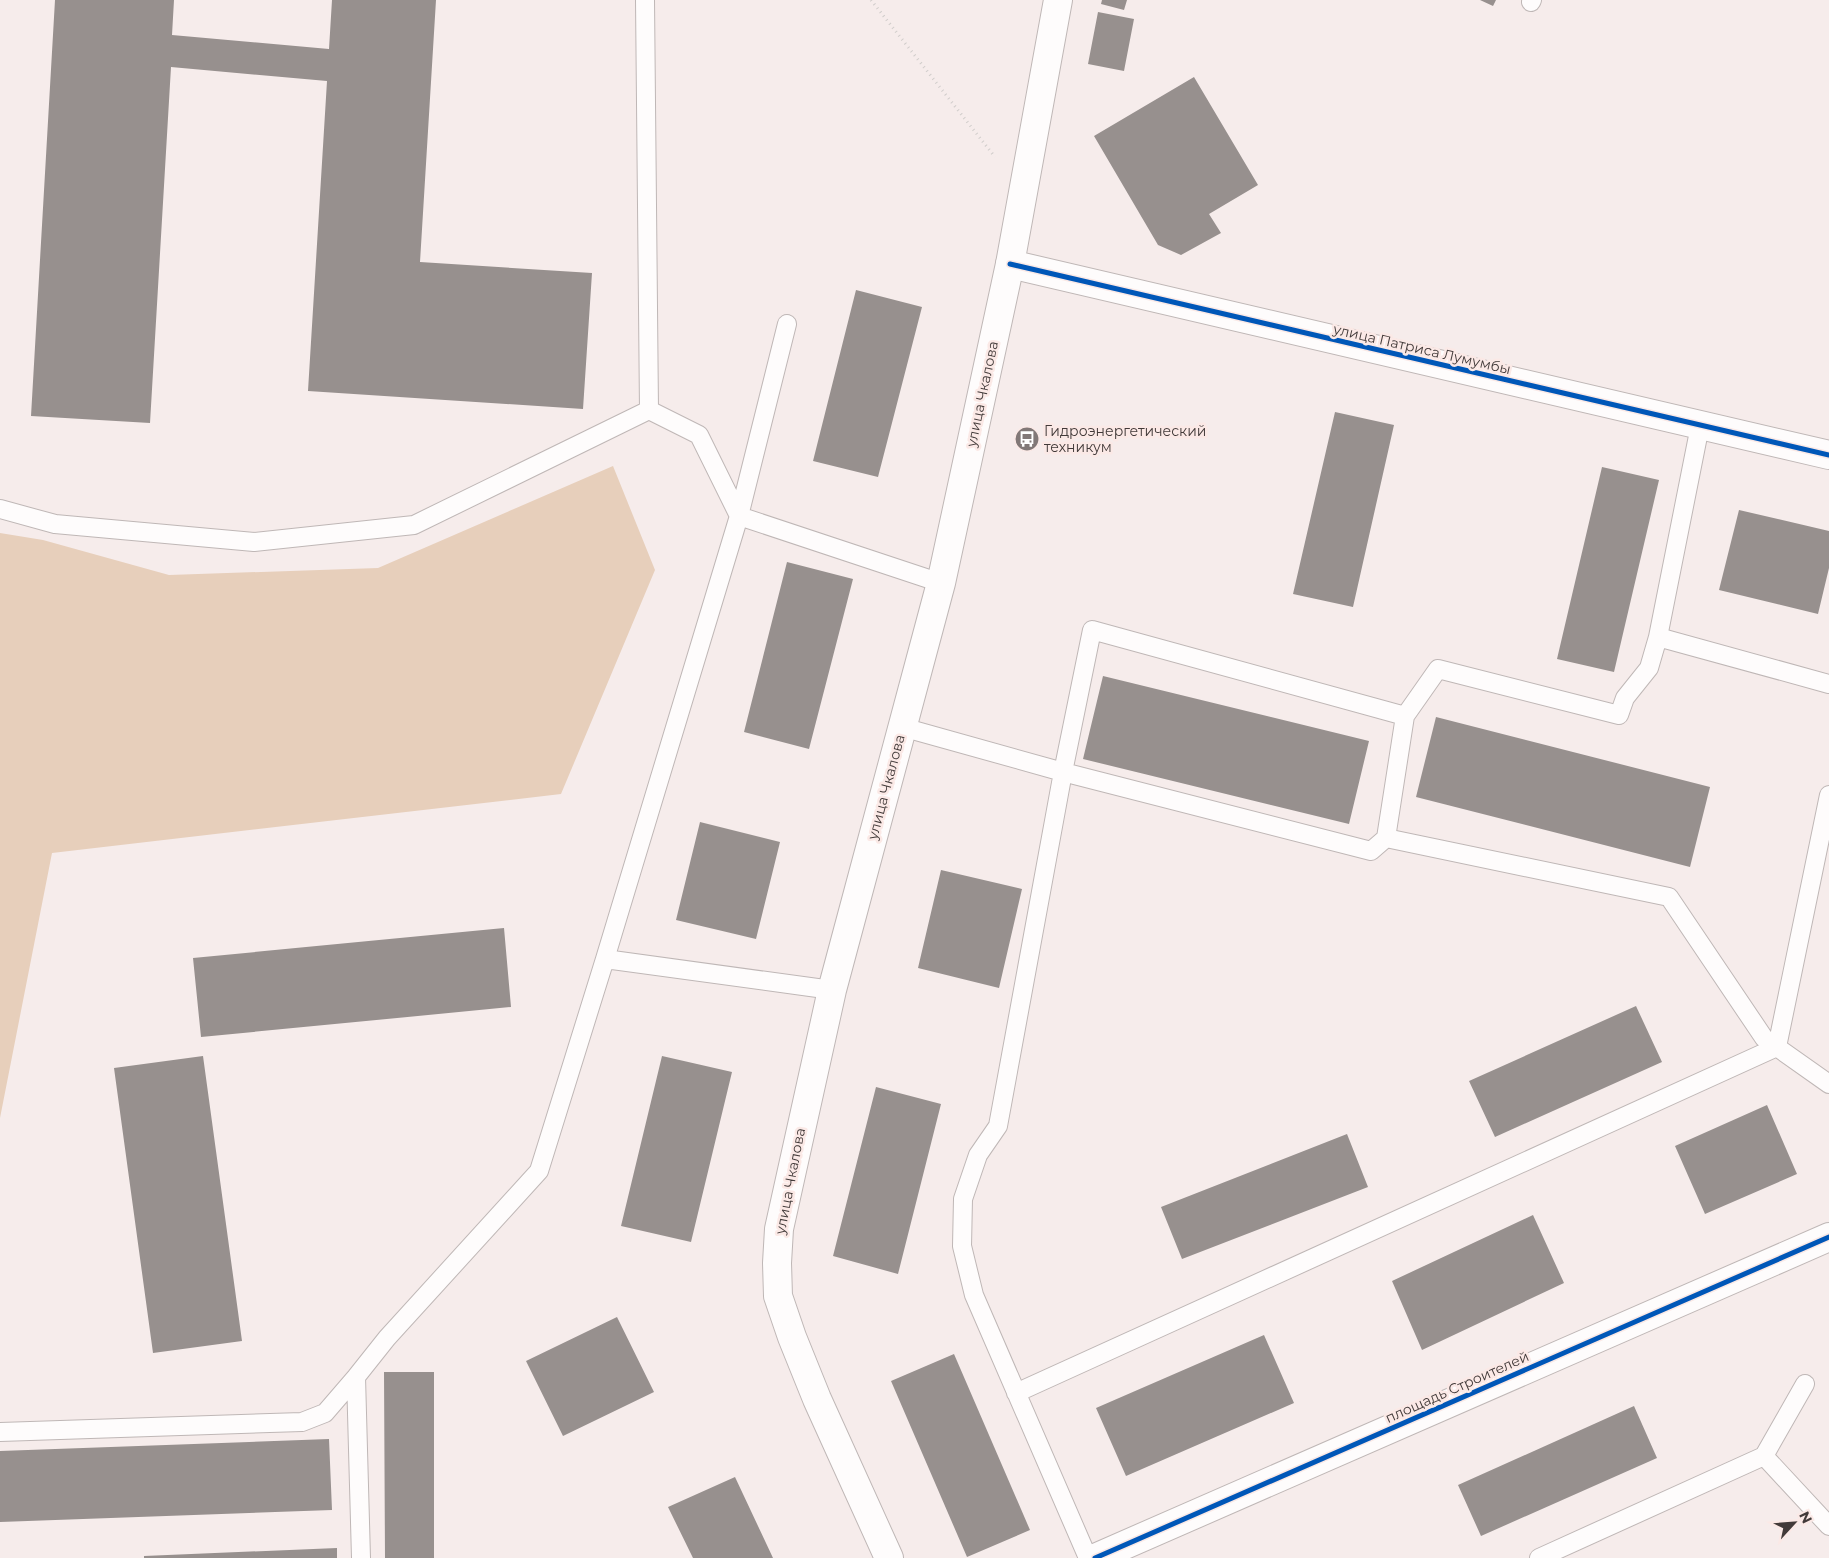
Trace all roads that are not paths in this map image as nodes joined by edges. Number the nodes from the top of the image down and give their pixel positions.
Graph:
1 (645, 0) edge
2 (1058, 0) edge
3 (1010, 264) junction
4 (786, 324) dead end
5 (649, 410) junction
6 (1700, 426) junction
7 (1829, 455) edge
8 (0, 509) edge
9 (739, 516) junction
10 (942, 583) junction
11 (1658, 637) junction
12 (1829, 684) edge
13 (1405, 716) junction
14 (902, 727) junction
15 (1063, 772) junction
16 (1829, 795) edge
17 (1386, 838) junction
18 (605, 959) junction
19 (832, 990) junction
20 (1777, 1047) junction
21 (1829, 1084) edge
22 (1829, 1237) edge
23 (356, 1377) junction
24 (1806, 1384) dead end
25 (1016, 1393) junction
26 (0, 1432) edge
27 (1764, 1456) junction
28 (1829, 1526) edge
29 (361, 1558) edge
30 (889, 1558) edge
31 (1088, 1558) edge
32 (1095, 1558) edge
33 (1539, 1558) edge

1 - 5 lane
2 - 3 street, улица Чкалова
3 - 6 street, улица Патриса Лумумбы
3 - 10 street, улица Чкалова
4 - 9 lane
5 - 8 lane
5 - 9 lane
6 - 7 street, улица Патриса Лумумбы
6 - 11 lane
9 - 10 lane
9 - 18 lane
10 - 14 street, улица Чкалова
11 - 12 lane
11 - 13 lane
13 - 15 lane
13 - 17 lane
14 - 15 lane
14 - 19 street, улица Чкалова
15 - 17 lane
15 - 25 lane
16 - 20 lane
17 - 20 lane
18 - 19 lane
18 - 23 lane
19 - 30 street, улица Чкалова
20 - 21 lane
20 - 25 lane
22 - 32 street, площадь Строителей
23 - 26 lane
23 - 29 lane
24 - 27 lane
25 - 31 lane
27 - 28 lane
27 - 33 lane

